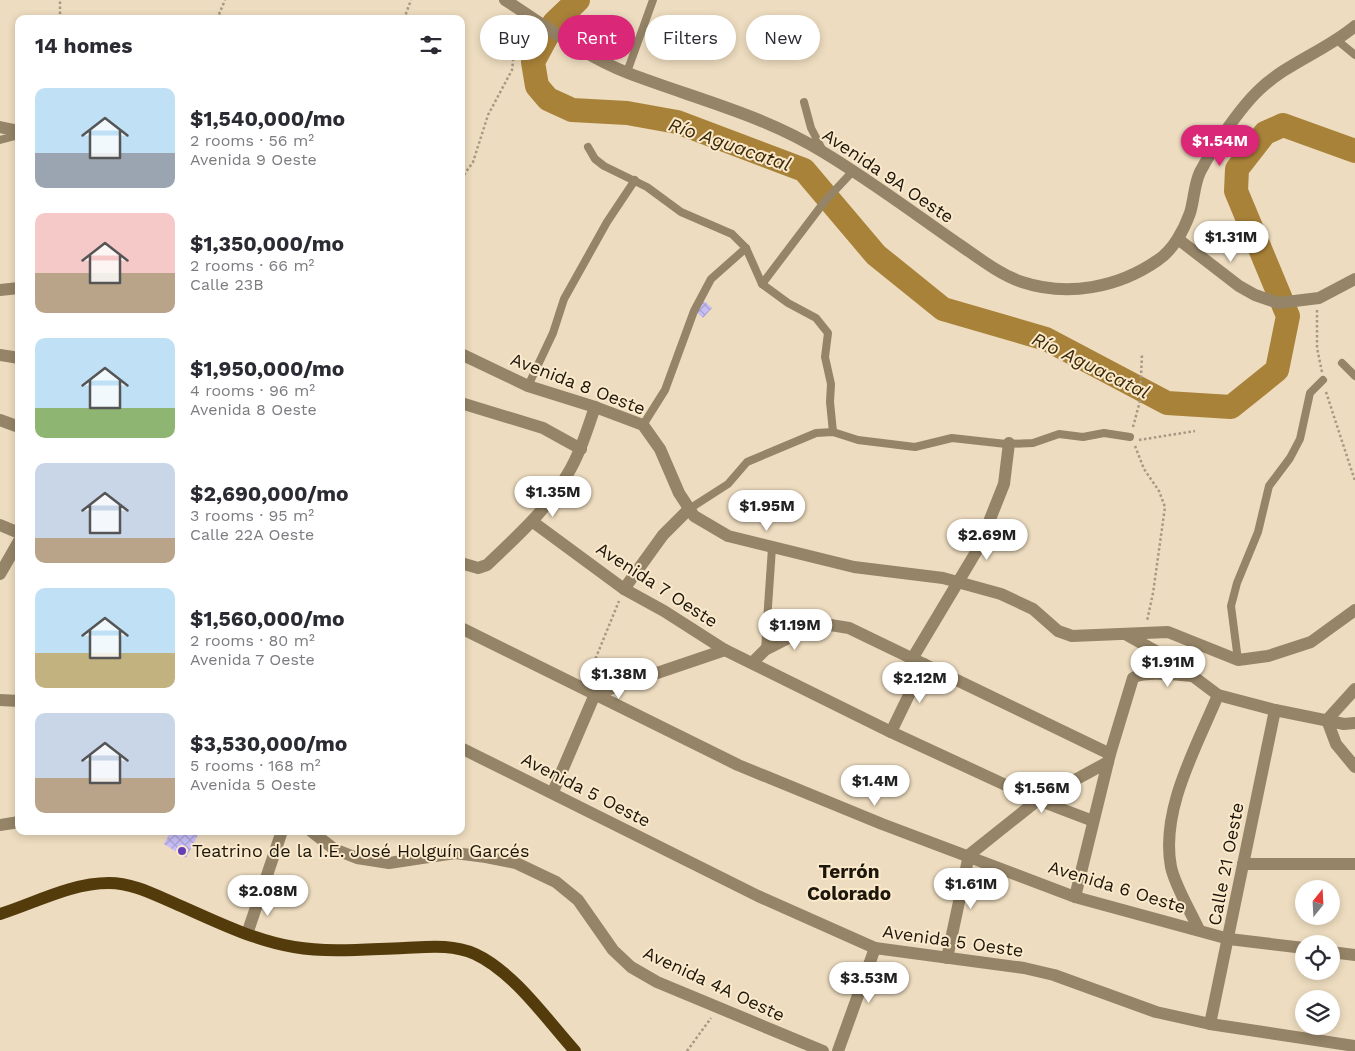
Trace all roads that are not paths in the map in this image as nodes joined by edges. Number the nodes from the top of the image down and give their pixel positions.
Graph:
1 (505, 0) edge
2 (653, 0) edge
3 (1355, 26) edge
4 (1338, 41) junction
5 (1355, 55) edge
6 (627, 72) junction
7 (804, 102) dead end
8 (0, 128) edge
9 (15, 130) edge
10 (15, 136) edge
11 (0, 140) edge
12 (588, 147) dead end
13 (823, 151) junction
14 (851, 174) junction
15 (635, 180) junction
16 (1178, 239) junction
17 (746, 248) junction
18 (1355, 280) edge
19 (762, 284) junction
20 (15, 288) edge
21 (0, 290) edge
22 (0, 355) edge
23 (465, 356) edge
24 (15, 357) edge
25 (1342, 363) dead end
26 (1355, 376) edge
27 (1323, 380) road end
28 (528, 386) junction
29 (465, 404) edge
30 (595, 407) junction
31 (0, 420) edge
32 (643, 425) junction
33 (15, 426) edge
34 (834, 432) junction
35 (1130, 437) road end
36 (1009, 444) junction
37 (581, 448) junction
38 (689, 509) junction
39 (533, 522) junction
40 (0, 525) edge
41 (15, 531) edge
42 (15, 548) edge
43 (772, 548) junction
44 (465, 564) edge
45 (0, 574) edge
46 (960, 582) junction
47 (624, 589) junction
48 (1355, 610) edge
49 (465, 630) edge
50 (1123, 633) junction
51 (725, 650) junction
52 (765, 650) junction
53 (912, 659) junction
54 (1238, 660) junction
55 (752, 662) junction
56 (924, 664) junction
57 (1192, 676) junction
58 (1355, 690) edge
59 (590, 691) junction
60 (1218, 695) junction
61 (0, 700) edge
62 (15, 701) edge
63 (1275, 710) junction
64 (1327, 720) junction
65 (1355, 724) edge
66 (891, 732) junction
67 (465, 750) edge
68 (1109, 758) junction
69 (1355, 767) edge
70 (553, 792) junction
71 (1038, 800) junction
72 (1093, 821) junction
73 (15, 823) edge
74 (0, 825) edge
75 (281, 835) edge
76 (315, 835) edge
77 (969, 855) junction
78 (1243, 864) junction
79 (1355, 864) edge
80 (1075, 896) junction
81 (0, 914) edge
82 (1200, 930) junction
83 (247, 934) junction
84 (1229, 939) junction
85 (1295, 947) edge
86 (875, 948) junction
87 (1340, 953) edge
88 (1355, 955) edge
89 (946, 958) junction
90 (1210, 1024) junction
91 (1355, 1046) edge
92 (576, 1051) edge
93 (823, 1051) edge
94 (838, 1051) edge

1 - 6 street, Avenida 9A Oeste
2 - 6 lane
3 - 4 street, Avenida 9A Oeste
4 - 5 lane
4 - 16 street, Avenida 9A Oeste
6 - 13 street, Avenida 9A Oeste
7 - 13 lane
8 - 9 street
10 - 11 lane
12 - 15 lane
13 - 14 street, Avenida 9A Oeste
14 - 16 street, Avenida 9A Oeste
14 - 19 lane
15 - 17 lane
15 - 28 lane
16 - 18 street
17 - 19 lane
17 - 32 lane
19 - 34 lane
20 - 21 street
22 - 24 street
23 - 28 street, Avenida 8 Oeste
25 - 26 lane
27 - 54 lane
28 - 30 street, Avenida 8 Oeste
29 - 37 street
30 - 32 street, Avenida 8 Oeste
30 - 37 street
31 - 33 street
32 - 38 street, Avenida 8 Oeste
34 - 36 lane
34 - 38 lane
35 - 36 lane
36 - 46 street
37 - 39 street
38 - 43 street, Avenida 8 Oeste
38 - 47 street
39 - 44 street
39 - 47 street, Avenida 7 Oeste
40 - 41 street
42 - 45 street
43 - 46 street, Avenida 8 Oeste
43 - 52 lane
46 - 50 street, Avenida 8 Oeste
46 - 53 street
47 - 51 street, Avenida 7 Oeste
48 - 54 street
49 - 59 street, Avenida 6 Oeste
50 - 54 street, Avenida 8 Oeste
50 - 57 street
51 - 55 street, Avenida 7 Oeste
51 - 59 street
52 - 53 street
52 - 55 street
53 - 56 street
55 - 66 street, Avenida 7 Oeste
56 - 66 street
56 - 68 street
57 - 60 street
57 - 68 street
58 - 64 street
59 - 70 street
59 - 77 street, Avenida 6 Oeste
60 - 63 street
60 - 82 street
61 - 62 street
63 - 64 street
63 - 78 street, Calle 21 Oeste
64 - 65 street
64 - 69 street
66 - 71 street, Avenida 7 Oeste
67 - 70 street, Avenida 5 Oeste
68 - 71 street
68 - 72 street
70 - 86 street, Avenida 5 Oeste
71 - 72 street, Avenida 7 Oeste
71 - 77 street
72 - 80 street
73 - 74 street
75 - 83 street
76 - 93 street, Avenida 4A Oeste
77 - 80 street, Avenida 6 Oeste
77 - 89 street
78 - 79 street
78 - 84 street, Calle 21 Oeste
80 - 82 street, Avenida 6 Oeste
81 - 83 main road
82 - 84 street, Avenida 6 Oeste
83 - 92 main road
84 - 85 street, Avenida 6 Oeste
84 - 90 street, Calle 21 Oeste
86 - 89 street, Avenida 5 Oeste
86 - 94 street
87 - 88 street
89 - 90 street, Avenida 5 Oeste
90 - 91 street, Avenida 5 Oeste

